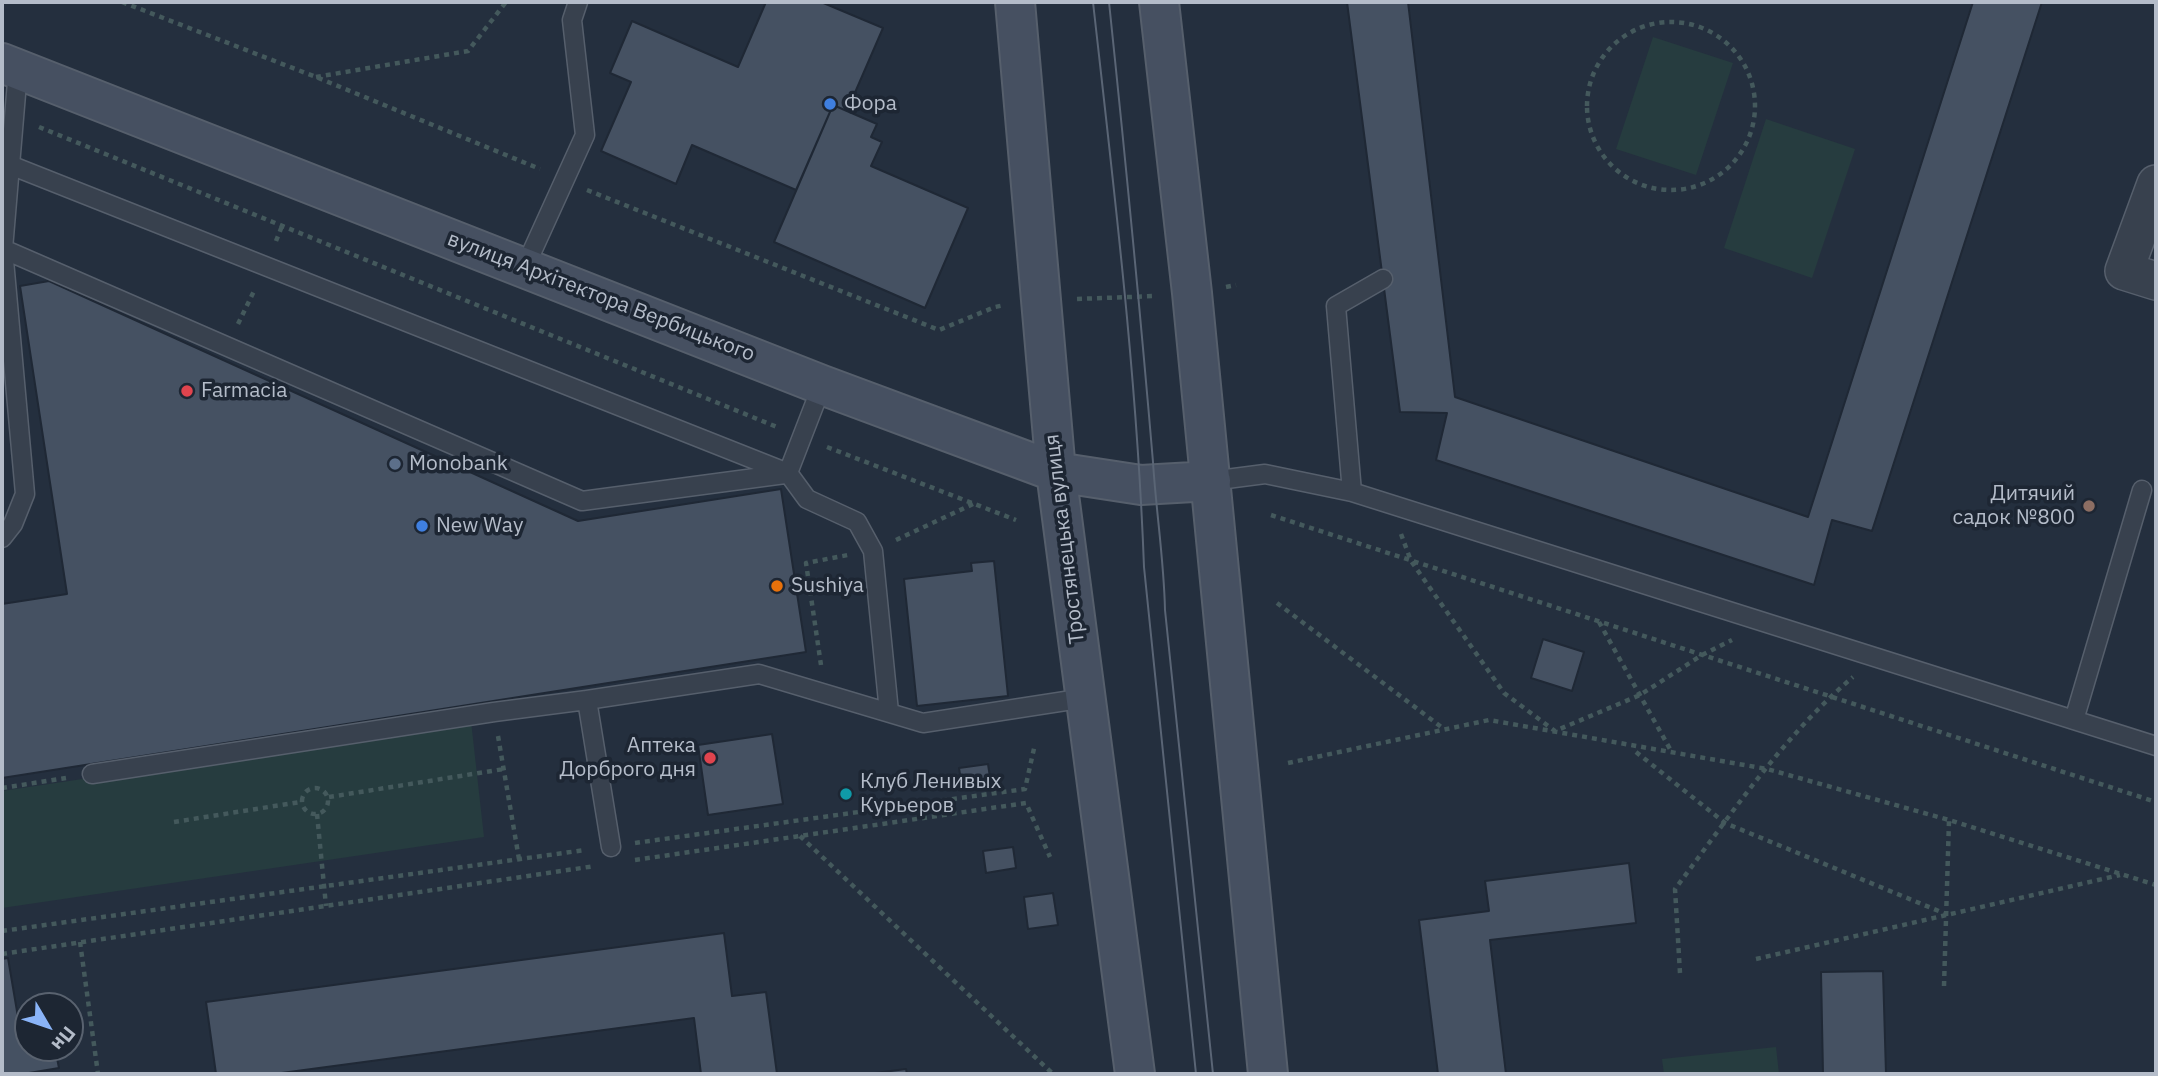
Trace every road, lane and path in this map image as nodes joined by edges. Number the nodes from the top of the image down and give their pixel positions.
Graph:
1 (506, 2) edge
2 (578, 2) edge
3 (1015, 2) edge
4 (1159, 2) edge
5 (1706, 29) joint
6 (10, 67) edge
7 (316, 77) dead end
8 (14, 117) junction
9 (10, 165) junction
10 (2156, 184) edge
11 (282, 226) junction
12 (3, 249) edge
13 (265, 266) junction
14 (525, 267) junction
15 (1383, 279) dead end
16 (2156, 281) edge
17 (1236, 285) dead end
18 (1192, 293) junction
19 (1041, 300) junction
20 (995, 307) dead end
21 (228, 347) junction
22 (822, 385) junction
23 (801, 437) junction
24 (1056, 472) junction
25 (788, 474) junction
26 (1211, 481) junction
27 (2142, 490) dead end
28 (1352, 492) junction
29 (1390, 503) junction
30 (1271, 516) dead end
31 (1016, 520) dead end
32 (2, 538) edge
33 (1411, 561) junction
34 (1277, 603) dead end
35 (1599, 622) junction
36 (1767, 623) junction
37 (1702, 655) junction
38 (1875, 658) junction
39 (1640, 695) junction
40 (1830, 696) junction
41 (1085, 698) junction
42 (587, 700) junction
43 (494, 712) junction
44 (889, 712) junction
45 (2074, 720) junction
46 (1444, 730) junction
47 (1555, 731) junction
48 (1035, 744) dead end
49 (2156, 746) edge
50 (1670, 750) junction
51 (1636, 752) dead end
52 (1288, 763) dead end
53 (504, 769) junction
54 (1767, 769) junction
55 (92, 774) joint
56 (2, 788) edge
57 (328, 797) junction
58 (300, 802) junction
59 (2156, 802) edge
60 (317, 814) junction
61 (1949, 820) junction
62 (174, 822) dead end
63 (1725, 823) junction
64 (800, 836) junction
65 (611, 846) junction
66 (1050, 857) dead end
67 (519, 859) junction
68 (624, 862) dead end
69 (597, 866) dead end
70 (2123, 874) junction
71 (2156, 885) edge
72 (324, 886) junction
73 (326, 906) junction
74 (1946, 914) junction
75 (2, 931) edge
76 (80, 942) junction
77 (2, 954) edge
78 (1756, 960) dead end
79 (1680, 973) dead end
80 (1944, 986) dead end
81 (98, 1074) edge
82 (1053, 1074) edge
83 (1135, 1074) edge
84 (1268, 1074) edge

1 - 7 path
2 - 14 lane
3 - 19 main road, Тростянецька вулиця
4 - 18 main road
5 - 5 path
6 - 8 lane
6 - 14 main road, вулиця Архітектора Вербицького
8 - 9 lane
8 - 11 path
9 - 12 lane
9 - 13 lane
10 - 16 street
11 - 13 path
11 - 23 path
12 - 21 lane
12 - 32 lane
13 - 21 path
13 - 25 lane
14 - 22 main road, вулиця Архітектора Вербицького
15 - 28 lane
17 - 18 path
18 - 19 path
18 - 26 main road
19 - 20 path
19 - 24 main road, Тростянецька вулиця
21 - 25 lane
22 - 23 lane
22 - 24 main road, вулиця Архітектора Вербицького
23 - 25 lane
23 - 31 path
24 - 26 main road, вулиця Архітектора Вербицького
24 - 41 main road, Тростянецька вулиця
25 - 44 lane
26 - 28 lane
26 - 84 main road
27 - 45 lane
28 - 29 lane
29 - 33 path
29 - 36 lane
30 - 33 path
33 - 35 path
33 - 47 path
34 - 46 path
35 - 37 path
35 - 39 path
36 - 37 path
36 - 38 lane
37 - 39 path
37 - 40 path
38 - 40 path
38 - 45 lane
39 - 47 path
39 - 50 path
40 - 54 path
40 - 59 path
41 - 44 lane
41 - 83 main road, Тростянецька вулиця
42 - 43 lane
42 - 44 lane
42 - 65 lane
43 - 53 path
43 - 55 lane
45 - 49 lane
46 - 47 path
46 - 52 path
47 - 50 path
48 - 65 path
50 - 54 path
51 - 63 path
53 - 57 path
53 - 67 path
54 - 61 path
54 - 63 path
55 - 56 path
57 - 58 path
57 - 60 path
58 - 60 path
58 - 62 path
60 - 72 path
61 - 70 path
61 - 74 path
63 - 74 path
63 - 79 path
64 - 66 path
64 - 68 path
64 - 82 path
65 - 67 path
67 - 72 path
69 - 73 path
70 - 71 path
70 - 74 path
72 - 73 path
72 - 75 path
73 - 76 path
74 - 78 path
74 - 80 path
76 - 77 path
76 - 81 path

